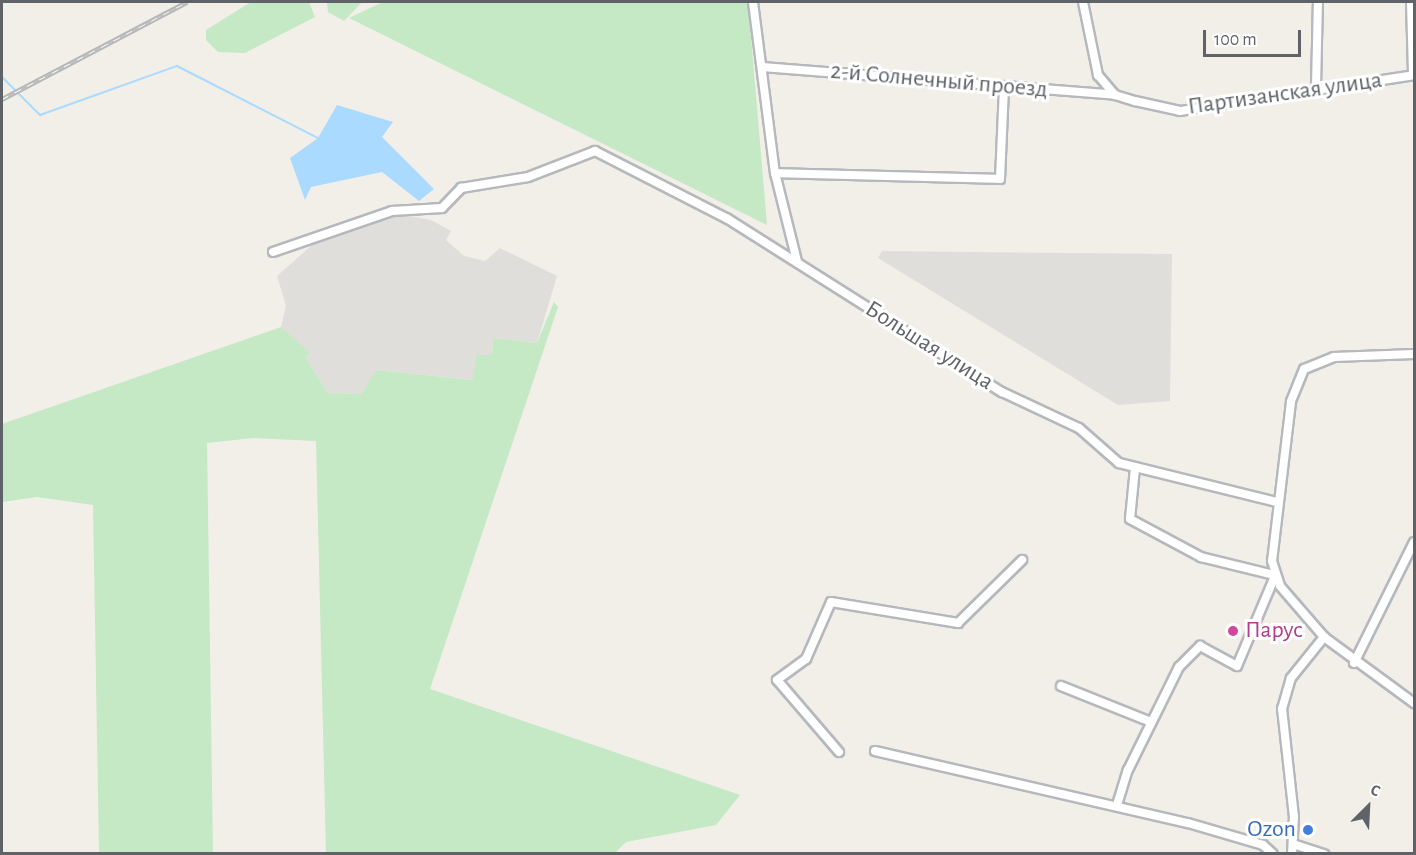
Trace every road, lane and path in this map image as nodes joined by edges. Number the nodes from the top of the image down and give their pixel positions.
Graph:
1 (753, 2) edge
2 (1083, 2) edge
3 (1318, 2) edge
4 (1411, 2) edge
5 (763, 67) junction
6 (1414, 75) edge
7 (1004, 87) junction
8 (1317, 87) junction
9 (1115, 96) junction
10 (775, 173) junction
11 (273, 252) dead end
12 (796, 261) junction
13 (1414, 354) edge
14 (1135, 468) junction
15 (1277, 502) junction
16 (1414, 542) edge
17 (1022, 560) dead end
18 (1275, 575) junction
19 (1324, 637) junction
20 (1354, 663) junction
21 (1061, 686) dead end
22 (1414, 703) edge
23 (1151, 722) junction
24 (875, 751) dead end
25 (839, 752) dead end
26 (1117, 805) junction
27 (1293, 844) junction
28 (1273, 854) edge
29 (1292, 854) edge
30 (1324, 854) edge

1 - 5 street
2 - 9 street
3 - 8 street
4 - 6 street
5 - 7 street, 2-й Солнечный проезд
5 - 10 street
6 - 8 street, Партизанская улица
7 - 9 street, 2-й Солнечный проезд
7 - 10 street
8 - 9 street, Партизанская улица
10 - 12 street
11 - 12 street, Большая улица
12 - 14 street, Большая улица
13 - 15 street
14 - 15 street, Большая улица
14 - 18 street
15 - 18 street
16 - 20 street
17 - 25 street
18 - 19 street
18 - 23 street
19 - 20 street
19 - 27 street
20 - 22 street
21 - 23 street
23 - 26 street
24 - 26 street
26 - 28 street
27 - 29 street
27 - 30 street

